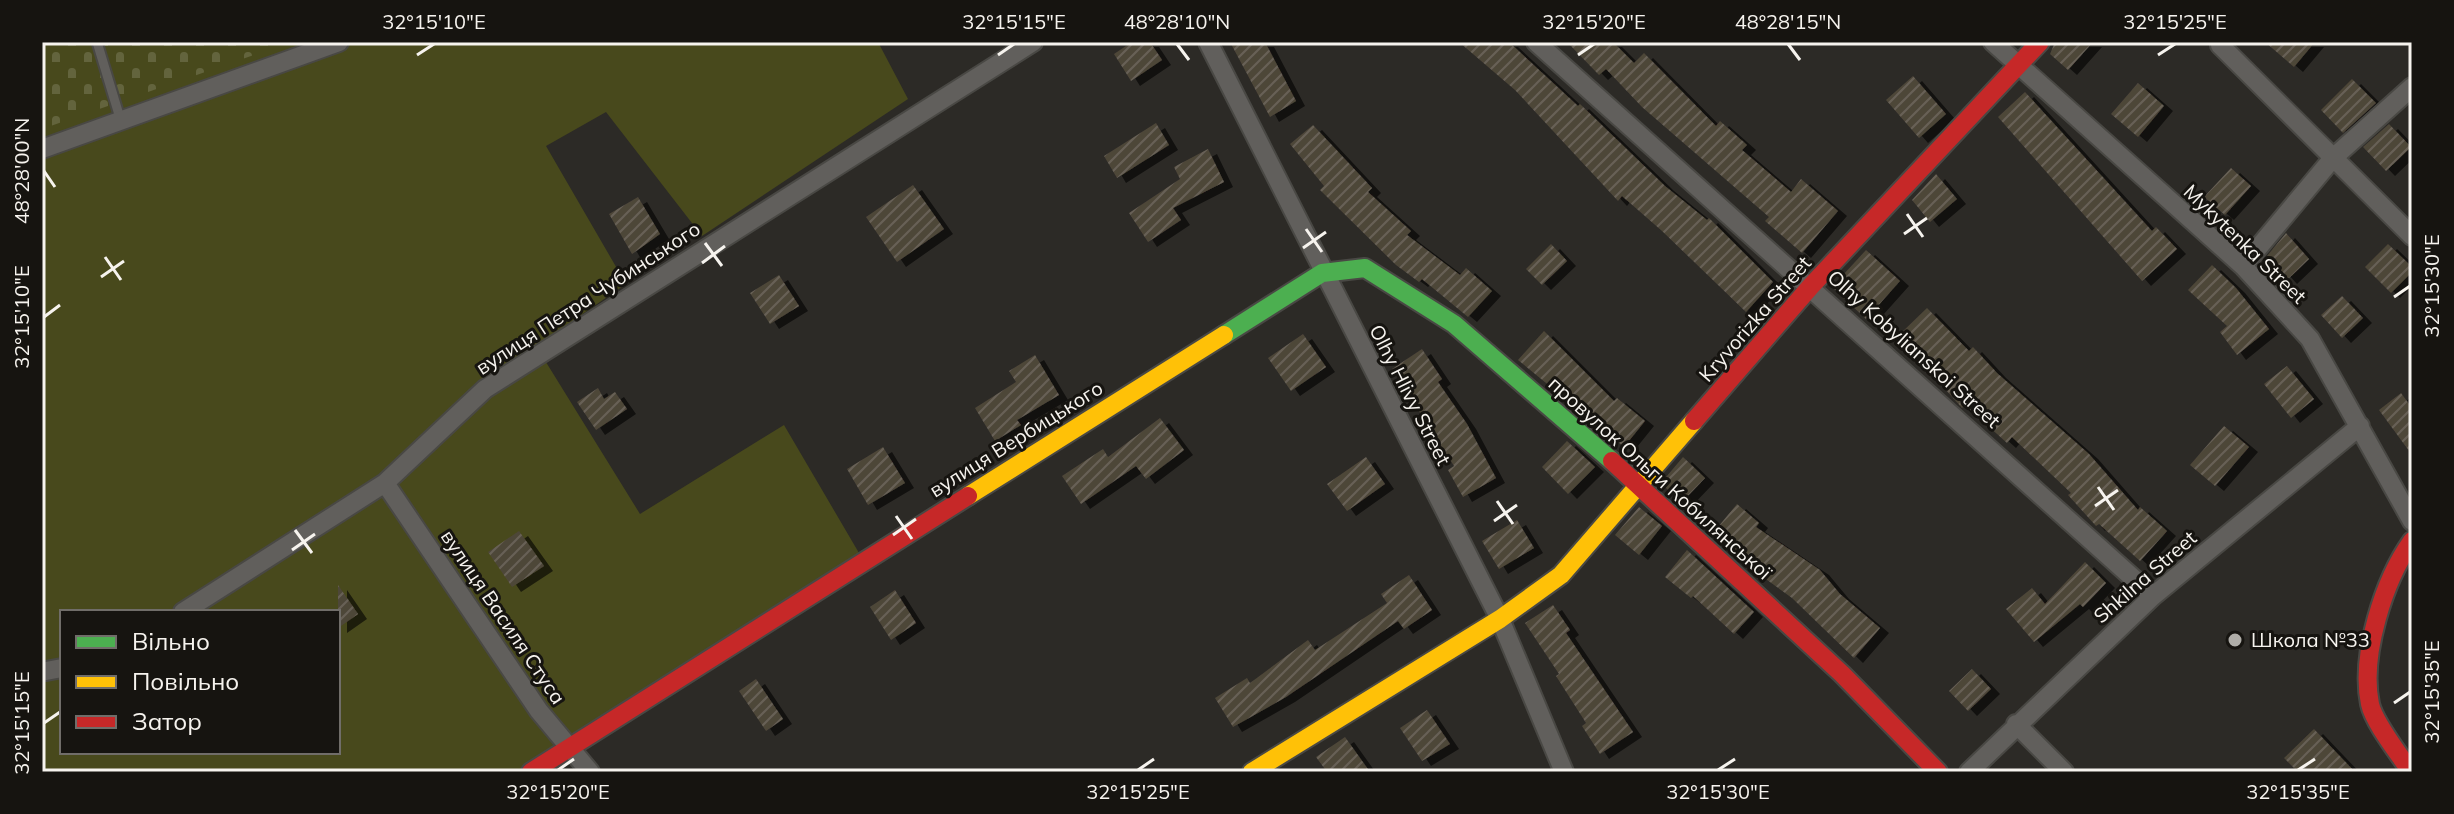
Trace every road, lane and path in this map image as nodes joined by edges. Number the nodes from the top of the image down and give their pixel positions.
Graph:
1 (97, 42) edge
2 (339, 42) edge
3 (1033, 42) edge
4 (1208, 42) edge
5 (1536, 42) edge
6 (1993, 42) edge
7 (2040, 42) edge
8 (2224, 42) edge
9 (2018, 66) junction
10 (2412, 87) edge
11 (120, 118) junction
12 (42, 149) edge
13 (2333, 158) junction
14 (2412, 236) edge
15 (2243, 266) junction
16 (1322, 273) junction
17 (1811, 286) junction
18 (2360, 426) junction
19 (385, 483) junction
20 (1640, 485) junction
21 (2412, 521) edge
22 (2412, 541) edge
23 (2153, 596) junction
24 (186, 610) edge
25 (1500, 619) junction
26 (2016, 724) junction
27 (569, 745) junction
28 (531, 772) edge
29 (590, 772) edge
30 (1252, 772) edge
31 (1564, 772) edge
32 (1938, 772) edge
33 (1969, 772) edge
34 (2064, 772) edge
35 (2411, 772) edge

1 - 11 lane
2 - 11 street
3 - 19 street, вулиця Петра Чубинського
4 - 16 street, Olhy Hlivy Street
5 - 17 street, Olhy Kobylianskoi Street
6 - 9 street, Mykytenka Street
7 - 9 street, Kryvorizka Street
8 - 13 street
9 - 15 street, Mykytenka Street
9 - 17 street, Kryvorizka Street
10 - 13 street
11 - 12 street
13 - 14 street
13 - 15 street
15 - 18 street, Mykytenka Street
16 - 20 street, провулок Ольги Кобилянської
16 - 25 street, Olhy Hlivy Street
16 - 27 street, вулиця Вербицького
17 - 20 street, Kryvorizka Street
17 - 23 street, Olhy Kobylianskoi Street
18 - 21 street, Mykytenka Street
18 - 23 street, Shkilna Street
19 - 24 street, вулиця Петра Чубинського
19 - 27 street, вулиця Василя Стуса
20 - 25 street, Kryvorizka Street
20 - 32 street, провулок Ольги Кобилянської
22 - 35 street
23 - 26 street, Shkilna Street
25 - 30 street, Kryvorizka Street
25 - 31 street, Olhy Hlivy Street
26 - 33 street, Shkilna Street
26 - 34 street
27 - 28 street, вулиця Вербицького
27 - 29 street, вулиця Василя Стуса

